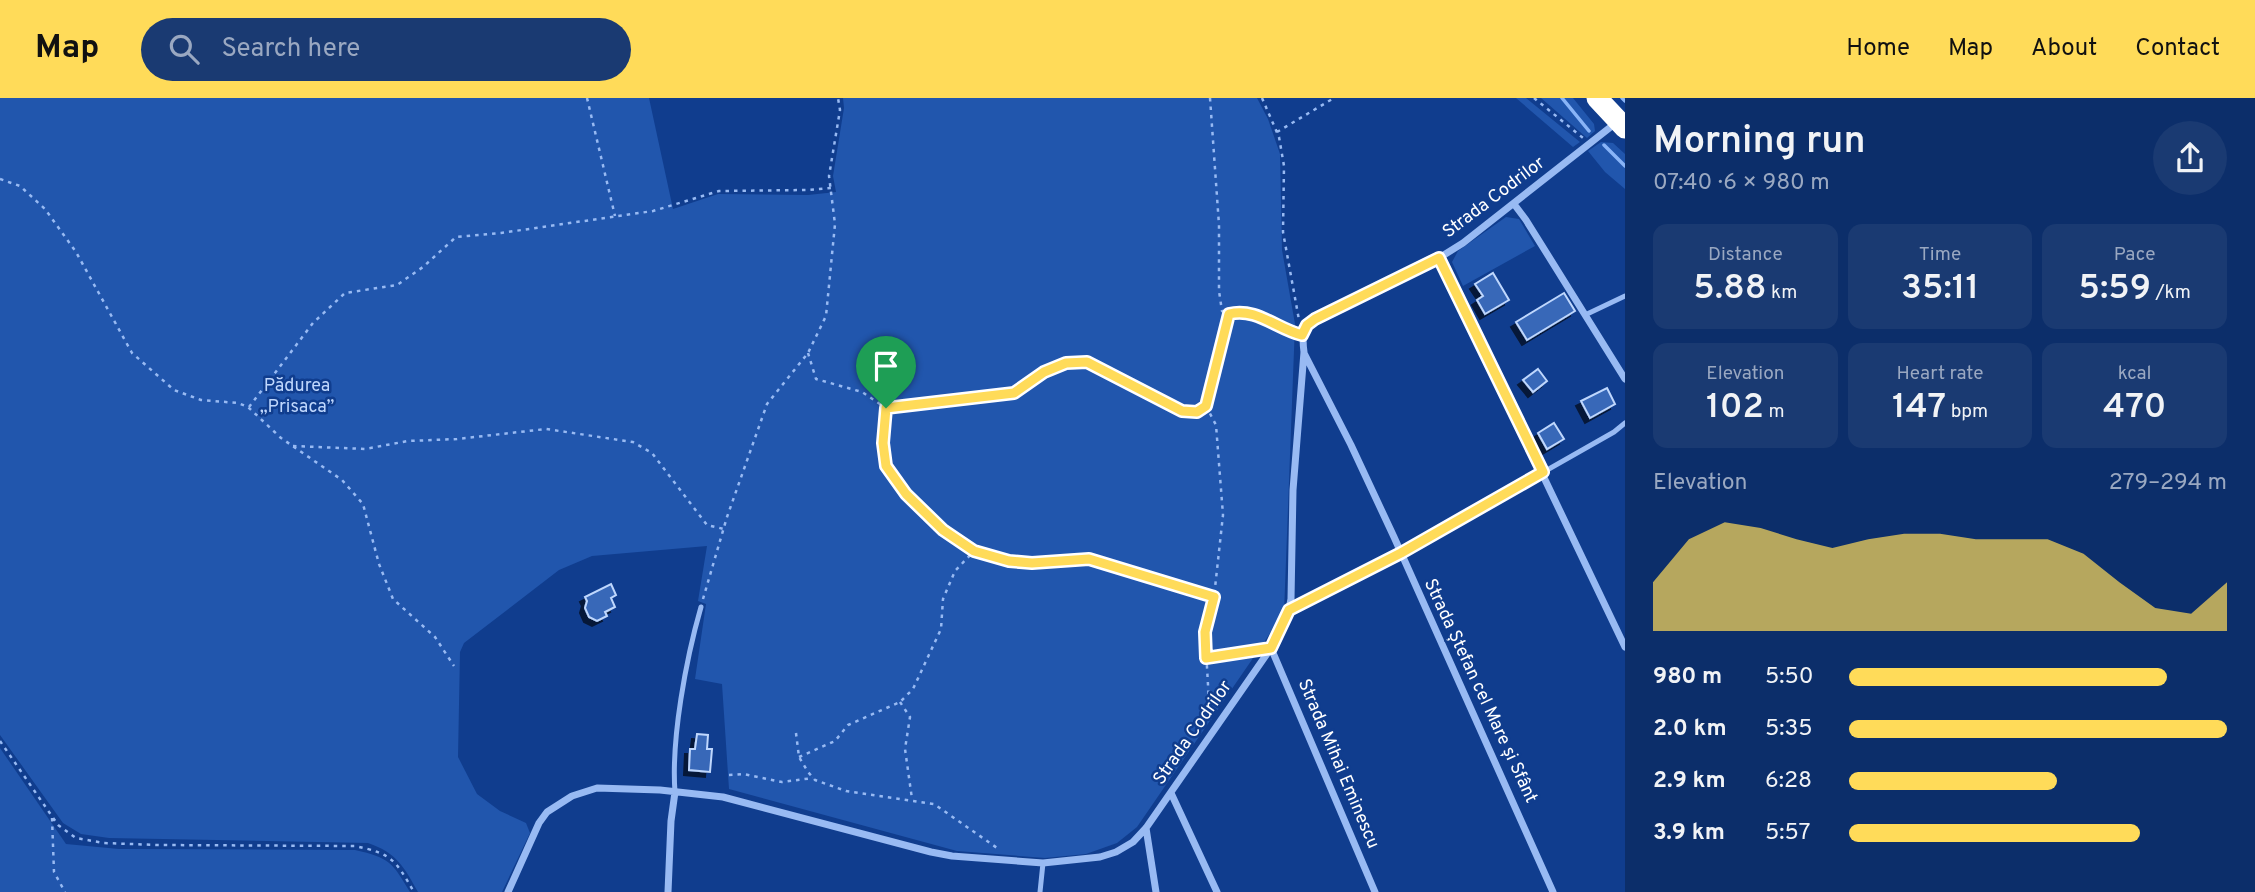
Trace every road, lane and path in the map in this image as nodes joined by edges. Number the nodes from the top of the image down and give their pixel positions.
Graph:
1 (587, 98) edge
2 (838, 98) edge
3 (1210, 98) edge
4 (1262, 98) edge
5 (1334, 98) edge
6 (1534, 98) edge
7 (1597, 98) edge
8 (1622, 124) edge
9 (1277, 132) junction
10 (1589, 144) junction
11 (0, 179) edge
12 (831, 188) junction
13 (1514, 204) junction
14 (615, 216) junction
15 (1439, 258) junction
16 (1625, 296) edge
17 (1229, 314) junction
18 (1585, 315) junction
19 (1302, 335) junction
20 (1304, 352) junction
21 (808, 353) junction
22 (1625, 380) edge
23 (1206, 406) junction
24 (248, 407) junction
25 (886, 408) junction
26 (1625, 423) edge
27 (293, 446) junction
28 (1543, 472) junction
29 (724, 529) junction
30 (974, 551) junction
31 (1401, 553) junction
32 (1214, 597) junction
33 (701, 607) joint
34 (1289, 610) junction
35 (1625, 647) edge
36 (1271, 648) junction
37 (1206, 658) junction
38 (454, 666) dead end
39 (900, 702) junction
40 (796, 733) dead end
41 (1211, 735) junction
42 (0, 741) edge
43 (799, 757) junction
44 (729, 775) dead end
45 (813, 778) junction
46 (675, 792) junction
47 (1171, 793) junction
48 (912, 799) junction
49 (52, 818) junction
50 (1146, 828) junction
51 (1014, 860) junction
52 (1042, 863) junction
53 (65, 892) edge
54 (414, 892) edge
55 (508, 892) edge
56 (668, 892) edge
57 (1040, 892) edge
58 (1156, 892) edge
59 (1217, 892) edge
60 (1375, 892) edge
61 (1553, 892) edge

1 - 14 path
2 - 12 path
3 - 17 path
4 - 9 path
5 - 9 path
6 - 10 path
7 - 8 highway
8 - 10 street, Strada Codrilor
9 - 19 path
10 - 13 street, Strada Codrilor
11 - 24 path
12 - 14 path
12 - 21 path
13 - 15 street, Strada Codrilor
13 - 18 street
14 - 24 path
15 - 19 street, Strada Codrilor
15 - 28 street
16 - 18 lane
17 - 19 path
17 - 23 path
18 - 22 street
19 - 20 street, Strada Codrilor
20 - 31 street, Strada Ștefan cel Mare și Sfânt
20 - 34 street, Strada Codrilor
21 - 25 path
21 - 29 path
23 - 25 path
23 - 32 path
24 - 27 path
25 - 30 path
26 - 28 lane
27 - 29 path
27 - 38 path
28 - 31 lane
28 - 35 street
29 - 33 path
30 - 32 path
30 - 39 path
31 - 34 lane
31 - 61 street, Strada Ștefan cel Mare și Sfânt
32 - 37 path
33 - 46 lane
34 - 36 street, Strada Codrilor
36 - 37 path
36 - 41 street, Strada Codrilor
36 - 60 street, Strada Mihai Eminescu
37 - 41 path
39 - 43 path
39 - 48 path
40 - 43 path
41 - 47 street, Strada Codrilor
42 - 49 path
43 - 45 path
44 - 45 path
45 - 48 path
46 - 51 street, Strada Codrilor
46 - 55 street, Strada Codrilor
46 - 56 street
47 - 50 street, Strada Codrilor
47 - 59 street
48 - 51 path
49 - 53 path
49 - 54 path
50 - 52 street, Strada Codrilor
50 - 58 street
51 - 52 street, Strada Codrilor
52 - 57 lane

